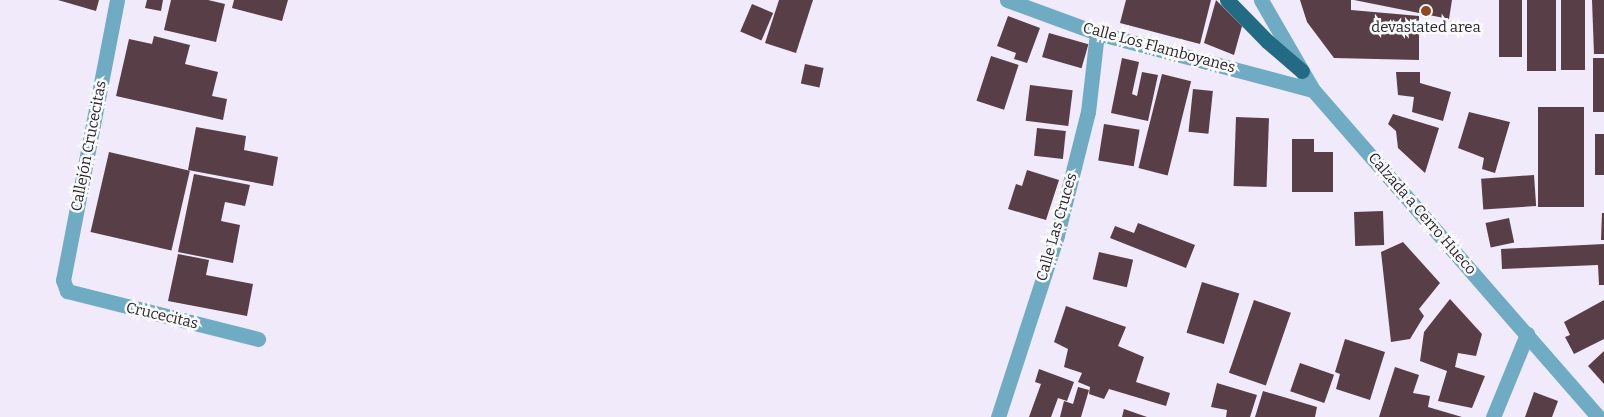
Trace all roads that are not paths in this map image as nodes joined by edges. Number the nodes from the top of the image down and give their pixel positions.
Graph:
1 (116, 0) edge
2 (1007, 0) edge
3 (1227, 0) edge
4 (1261, 0) edge
5 (1098, 34) junction
6 (1302, 71) junction
7 (1313, 90) junction
8 (67, 291) joint
9 (1527, 334) junction
10 (258, 339) dead end
11 (998, 417) edge
12 (1493, 417) edge
13 (1598, 417) edge

1 - 8 street, Callejón Crucecitas
2 - 5 street, Calle Los Flamboyanes
3 - 6 main road
4 - 6 street, Calzada a Cerro Hueco
5 - 7 street, Calle Los Flamboyanes
5 - 11 street, Calle Las Cruces
6 - 7 street, Calzada a Cerro Hueco
7 - 9 street, Calzada a Cerro Hueco
8 - 10 street, Crucecitas
9 - 12 street
9 - 13 street, Calzada a Cerro Hueco

